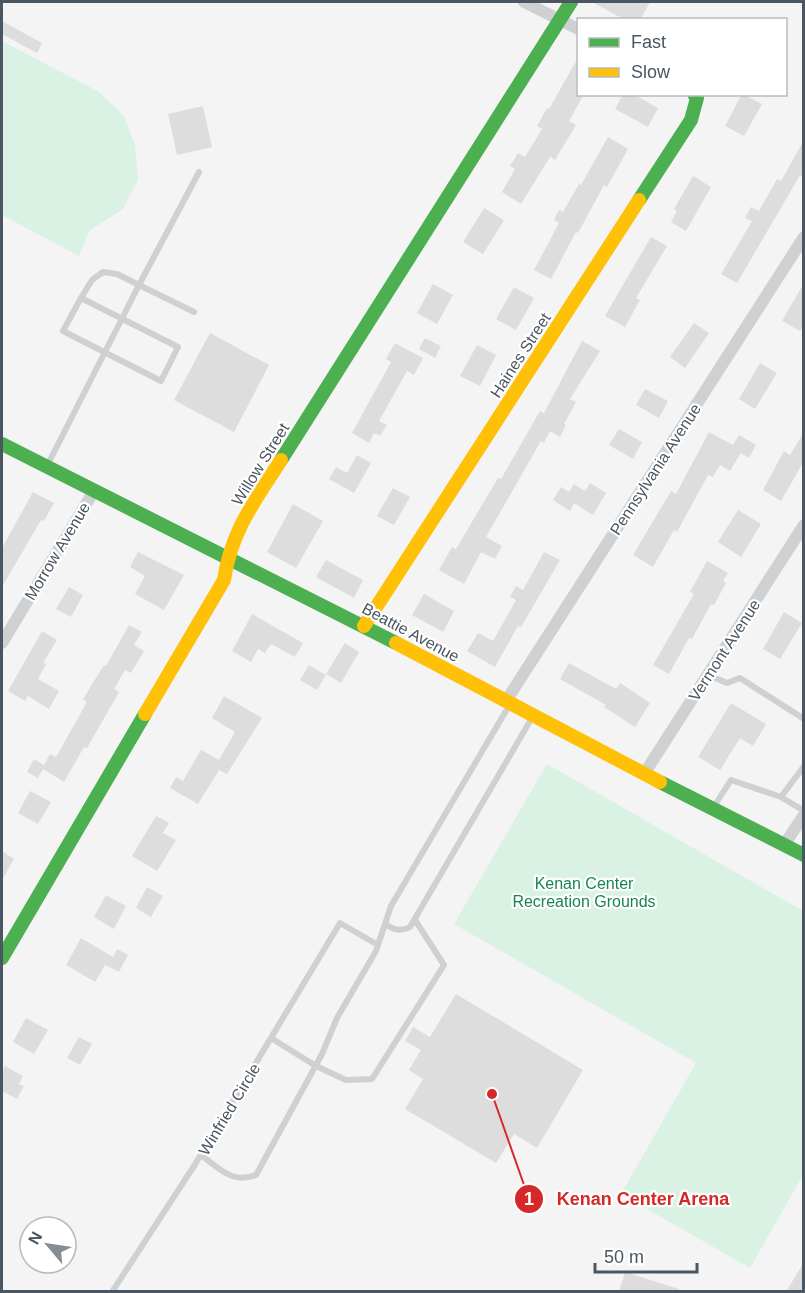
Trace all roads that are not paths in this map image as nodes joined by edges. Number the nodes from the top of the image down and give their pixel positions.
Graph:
1 (524, 2) edge
2 (571, 2) edge
3 (561, 20) junction
4 (577, 28) edge
5 (695, 96) edge
6 (199, 172) dead end
7 (804, 237) edge
8 (139, 285) junction
9 (81, 298) junction
10 (194, 312) dead end
11 (122, 319) junction
12 (105, 352) junction
13 (2, 444) edge
14 (46, 467) junction
15 (94, 491) junction
16 (804, 525) edge
17 (227, 558) junction
18 (364, 626) junction
19 (2, 643) edge
20 (708, 675) junction
21 (508, 702) junction
22 (533, 715) junction
23 (804, 719) edge
24 (804, 766) edge
25 (644, 774) junction
26 (781, 797) junction
27 (713, 809) junction
28 (804, 813) edge
29 (784, 845) junction
30 (804, 855) edge
31 (415, 920) junction
32 (385, 924) junction
33 (378, 945) junction
34 (2, 958) edge
35 (271, 1038) junction
36 (316, 1066) junction
37 (201, 1155) junction
38 (112, 1292) edge

1 - 3 street
2 - 3 street, Willow Street
3 - 4 street
3 - 17 street, Willow Street
5 - 18 street, Haines Street
6 - 8 lane
7 - 21 street, Pennsylvania Avenue
8 - 9 lane
8 - 10 lane
8 - 11 lane
9 - 11 lane
9 - 12 lane
11 - 12 lane
11 - 12 lane
12 - 14 lane
13 - 14 street, Beattie Avenue
14 - 15 street, Beattie Avenue
15 - 17 street, Beattie Avenue
15 - 19 street, Morrow Avenue
16 - 20 street, Vermont Avenue
17 - 18 street, Beattie Avenue
17 - 34 street, Willow Street
18 - 21 street, Beattie Avenue
20 - 23 lane
20 - 25 street, Vermont Avenue
21 - 22 street, Beattie Avenue
21 - 32 lane
22 - 25 street, Beattie Avenue
22 - 31 lane
24 - 26 lane
25 - 27 street, Beattie Avenue
26 - 27 lane
26 - 28 lane
27 - 29 street, Beattie Avenue
28 - 29 street
29 - 30 street, Beattie Avenue
31 - 32 lane
31 - 36 lane
32 - 33 lane
33 - 35 lane, Winfried Circle
33 - 36 lane
35 - 36 lane
35 - 37 lane, Winfried Circle
36 - 37 lane
37 - 38 lane, Winfried Circle

